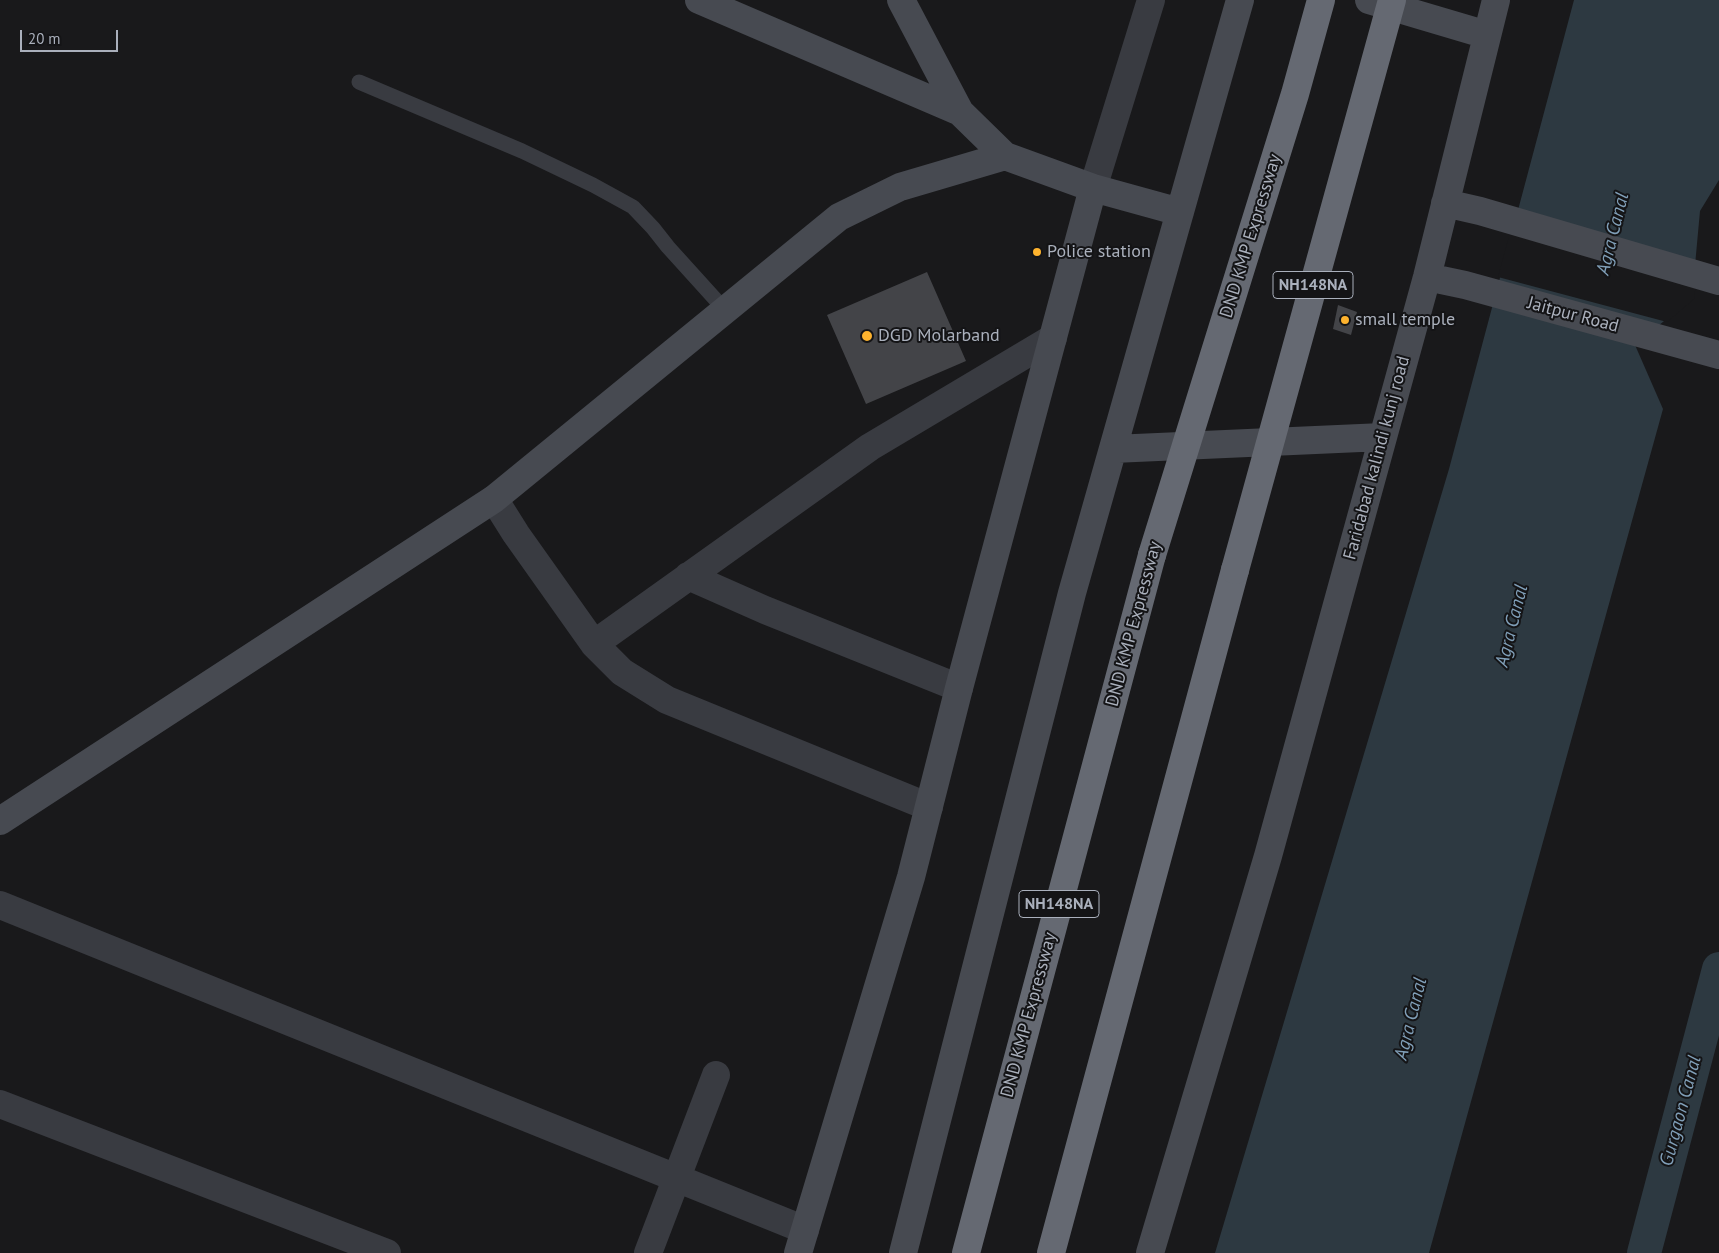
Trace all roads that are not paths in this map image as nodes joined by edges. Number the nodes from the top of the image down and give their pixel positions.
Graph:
1 (699, 0) edge
2 (901, 0) edge
3 (1151, 0) edge
4 (1240, 0) edge
5 (1321, 0) edge
6 (1369, 0) edge
7 (1392, 0) edge
8 (1496, 0) edge
9 (1487, 35) junction
10 (359, 82) dead end
11 (960, 112) junction
12 (1005, 156) junction
13 (1093, 188) junction
14 (1445, 203) junction
15 (1180, 212) junction
16 (1427, 277) junction
17 (1719, 281) edge
18 (725, 310) junction
19 (1053, 338) junction
20 (1719, 355) edge
21 (1383, 437) junction
22 (1113, 449) junction
23 (494, 500) junction
24 (688, 576) junction
25 (594, 644) junction
26 (959, 688) junction
27 (929, 807) junction
28 (0, 821) edge
29 (0, 906) edge
30 (716, 1075) dead end
31 (0, 1104) edge
32 (677, 1178) junction
33 (801, 1241) edge
34 (387, 1253) edge
35 (648, 1253) edge
36 (903, 1253) edge
37 (966, 1253) edge
38 (1051, 1253) edge
39 (1150, 1253) edge

1 - 11 street
2 - 11 street
3 - 13 street
4 - 15 street
5 - 37 highway, DND KMP Expressway / NH148NA, bridge
6 - 9 street
7 - 38 highway, NH148NA, bridge
8 - 9 street, Faridabad kalindi kunj road
9 - 14 street, Faridabad kalindi kunj road
10 - 18 lane
11 - 12 street
12 - 13 street
12 - 18 street
13 - 15 street
13 - 19 street
14 - 16 street, Faridabad kalindi kunj road
14 - 17 street
15 - 22 street
16 - 20 street, Jaitpur Road
16 - 21 street, Faridabad kalindi kunj road
18 - 23 street
19 - 24 street
19 - 26 street
21 - 22 street
21 - 39 street, Faridabad kalindi kunj road
22 - 36 street
23 - 25 street
23 - 28 street
24 - 25 street
24 - 26 street
25 - 27 street
26 - 27 street
27 - 33 street
29 - 32 street
30 - 32 street
31 - 34 street
32 - 33 street
32 - 35 street

